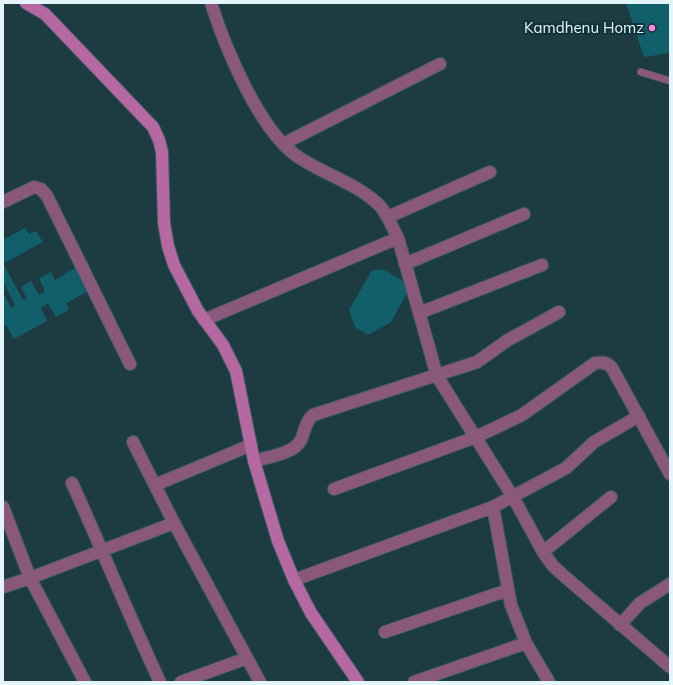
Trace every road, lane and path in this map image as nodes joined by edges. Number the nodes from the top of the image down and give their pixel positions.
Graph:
1 (26, 3) edge
2 (211, 3) edge
3 (440, 64) dead end
4 (642, 72) dead end
5 (670, 81) edge
6 (282, 144) junction
7 (490, 172) dead end
8 (3, 202) edge
9 (524, 214) dead end
10 (388, 217) junction
11 (398, 238) junction
12 (405, 264) junction
13 (542, 265) dead end
14 (559, 312) dead end
15 (419, 313) junction
16 (204, 320) junction
17 (130, 364) dead end
18 (437, 376) junction
19 (639, 416) junction
20 (476, 437) junction
21 (133, 442) dead end
22 (251, 445) junction
23 (254, 461) junction
24 (670, 474) edge
25 (72, 482) dead end
26 (155, 485) junction
27 (334, 489) dead end
28 (611, 497) dead end
29 (513, 498) junction
30 (3, 507) edge
31 (493, 507) junction
32 (174, 523) junction
33 (103, 550) junction
34 (543, 552) junction
35 (30, 578) junction
36 (294, 580) junction
37 (670, 584) edge
38 (3, 587) edge
39 (508, 590) junction
40 (620, 625) junction
41 (385, 632) dead end
42 (526, 643) junction
43 (247, 658) junction
44 (670, 667) edge
45 (85, 682) edge
46 (160, 682) edge
47 (181, 682) edge
48 (260, 682) edge
49 (358, 682) edge
50 (414, 682) edge
51 (548, 682) edge

1 - 16 street
2 - 6 street
3 - 6 street
4 - 5 lane
6 - 10 street
7 - 10 street
8 - 17 street
9 - 12 street
10 - 11 street
11 - 12 street
11 - 16 street
12 - 15 street
13 - 15 street
14 - 18 street
15 - 18 street
16 - 22 street
18 - 20 street
18 - 23 street
19 - 20 street
19 - 24 street
19 - 29 street
20 - 27 street
20 - 29 street
21 - 26 street
22 - 23 street
22 - 26 street
23 - 36 street
25 - 33 street
26 - 32 street
28 - 34 street
29 - 31 street
29 - 34 street
30 - 35 street
31 - 36 street
31 - 39 street
32 - 33 street
32 - 43 street
33 - 35 street
33 - 46 street
34 - 40 street
35 - 38 street
35 - 45 street
36 - 49 street
37 - 40 street
39 - 41 street
39 - 42 street
40 - 44 street
42 - 50 street
42 - 51 street
43 - 47 street
43 - 48 street

